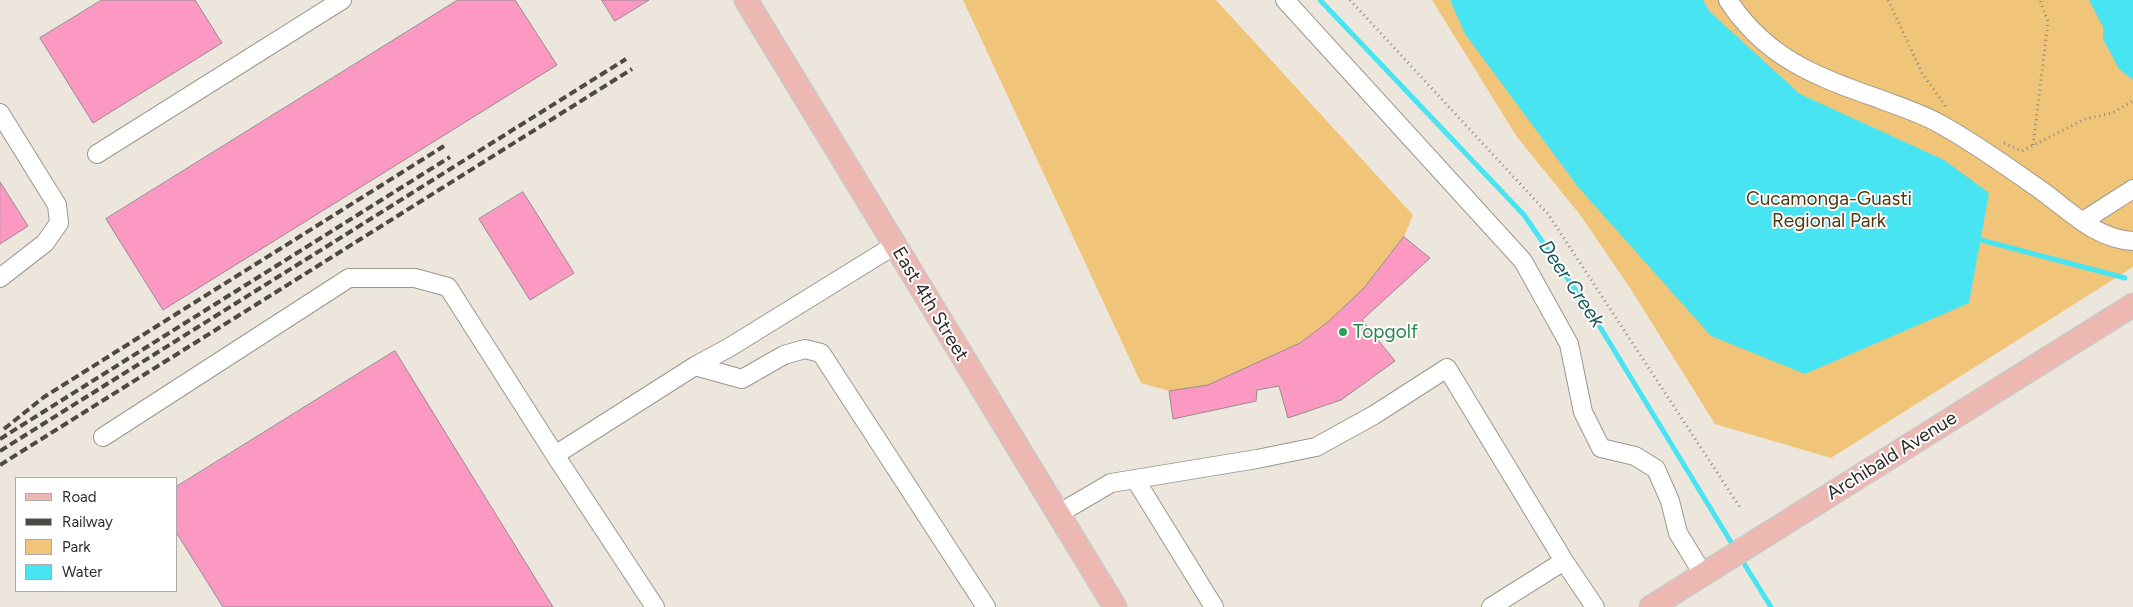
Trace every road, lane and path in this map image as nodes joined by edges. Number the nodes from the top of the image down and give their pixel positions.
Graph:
1 (342, 0) edge
2 (746, 0) edge
3 (1285, 0) edge
4 (1350, 0) edge
5 (1728, 0) edge
6 (1888, 0) edge
7 (2040, 0) edge
8 (2133, 101) edge
9 (1953, 111) dead end
10 (2, 116) edge
11 (1999, 140) dead end
12 (2034, 145) junction
13 (96, 154) dead end
14 (2133, 189) edge
15 (2088, 225) junction
16 (2133, 241) edge
17 (894, 245) junction
18 (0, 278) edge
19 (2133, 305) edge
20 (695, 366) junction
21 (104, 437) dead end
22 (555, 455) junction
23 (1135, 479) junction
24 (1741, 509) dead end
25 (1058, 514) junction
26 (1564, 561) junction
27 (1703, 574) junction
28 (982, 601) edge
29 (655, 607) edge
30 (1115, 607) edge
31 (1214, 607) edge
32 (1491, 607) edge
33 (1595, 607) edge
34 (1650, 607) edge

1 - 13 lane
2 - 17 main road, East 4th Street
3 - 27 lane
4 - 24 path
5 - 15 lane
6 - 9 path
7 - 12 path
8 - 12 path
10 - 18 lane
11 - 12 path
14 - 15 lane
15 - 16 lane
17 - 20 lane
17 - 25 main road, East 4th Street
19 - 27 main road, Archibald Avenue
20 - 22 lane
20 - 28 lane
21 - 22 lane
22 - 29 lane
23 - 25 lane
23 - 26 lane
23 - 31 lane
25 - 30 main road, East 4th Street
26 - 32 lane
26 - 33 lane
27 - 34 main road, Archibald Avenue

